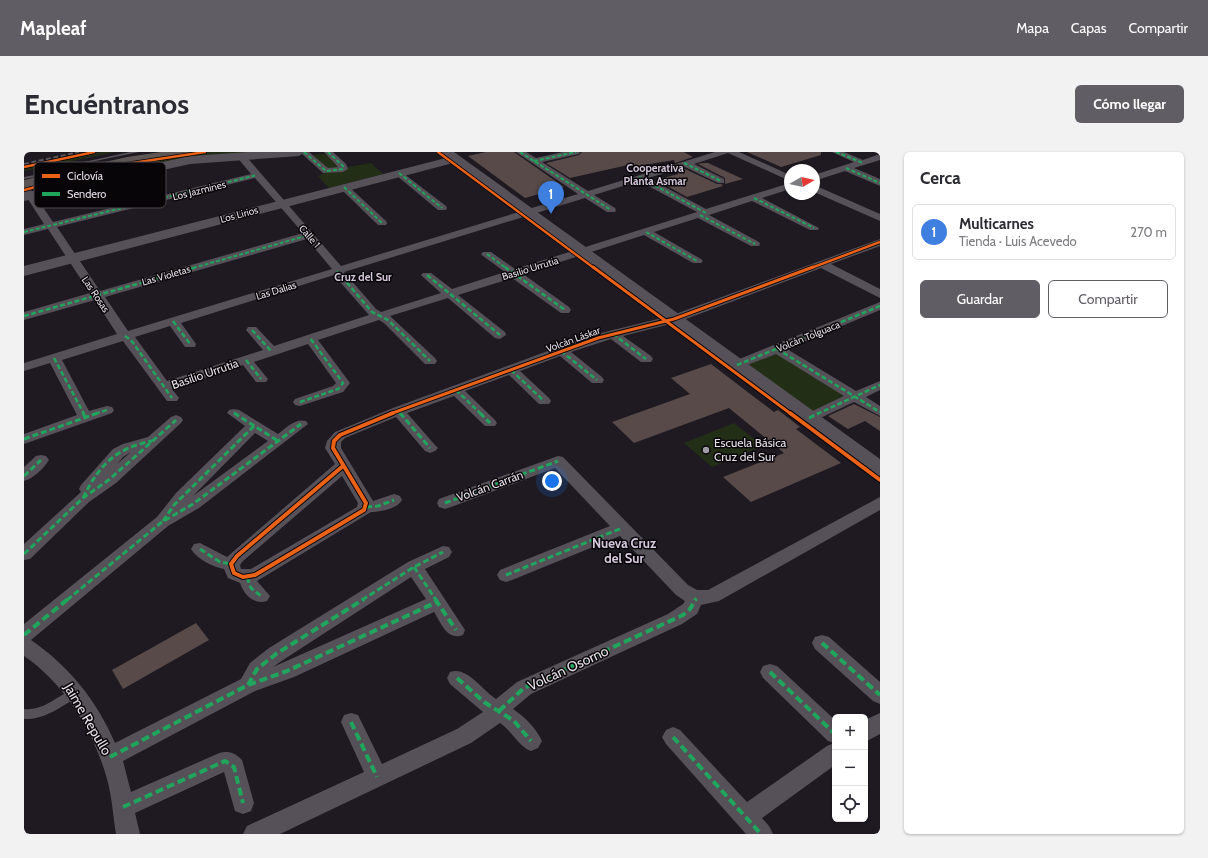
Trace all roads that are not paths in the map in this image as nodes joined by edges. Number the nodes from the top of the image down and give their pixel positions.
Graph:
1 (123, 152) edge
2 (137, 152) edge
3 (168, 152) edge
4 (185, 152) edge
5 (299, 152) edge
6 (304, 152) edge
7 (328, 152) edge
8 (520, 152) edge
9 (576, 152) edge
10 (724, 152) edge
11 (731, 152) edge
12 (836, 152) edge
13 (450, 155) edge
14 (241, 156) junction
15 (880, 157) edge
16 (534, 161) junction
17 (80, 162) edge
18 (88, 162) edge
19 (105, 162) edge
20 (122, 162) edge
21 (862, 163) junction
22 (166, 164) edge
23 (684, 164) junction
24 (846, 168) junction
25 (34, 173) edge
26 (34, 173) edge
27 (34, 173) edge
28 (399, 173) junction
29 (24, 175) edge
30 (257, 175) junction
31 (784, 175) edge
32 (820, 176) edge
33 (639, 177) junction
34 (721, 181) dead end
35 (880, 183) edge
36 (344, 187) junction
37 (784, 188) edge
38 (26, 191) edge
39 (820, 191) edge
40 (585, 194) junction
41 (166, 198) edge
42 (754, 198) junction
43 (34, 202) edge
44 (281, 203) junction
45 (38, 208) edge
46 (124, 208) edge
47 (442, 208) dead end
48 (610, 210) dead end
49 (527, 212) junction
50 (703, 214) junction
51 (880, 218) edge
52 (382, 223) dead end
53 (51, 226) junction
54 (814, 228) dead end
55 (24, 232) edge
56 (646, 232) junction
57 (309, 235) junction
58 (880, 242) edge
59 (756, 244) dead end
60 (582, 252) junction
61 (487, 254) dead end
62 (72, 258) junction
63 (697, 261) dead end
64 (822, 264) junction
65 (24, 271) edge
66 (337, 271) junction
67 (514, 273) junction
68 (427, 275) dead end
69 (450, 294) junction
70 (880, 294) edge
71 (97, 295) junction
72 (880, 306) edge
73 (565, 310) dead end
74 (24, 316) edge
75 (379, 316) junction
76 (674, 319) junction
77 (173, 321) junction
78 (252, 330) dead end
79 (613, 334) junction
80 (500, 335) dead end
81 (125, 336) junction
82 (310, 338) junction
83 (190, 344) dead end
84 (777, 349) junction
85 (271, 351) junction
86 (562, 351) junction
87 (54, 358) junction
88 (646, 358) dead end
89 (246, 360) junction
90 (430, 362) dead end
91 (737, 365) junction
92 (24, 367) edge
93 (511, 370) junction
94 (261, 379) dead end
95 (597, 380) dead end
96 (880, 385) edge
97 (456, 390) junction
98 (168, 393) joint
99 (855, 397) junction
100 (544, 401) dead end
101 (300, 402) dead end
102 (107, 410) dead end
103 (398, 411) junction
104 (880, 412) edge
105 (234, 413) dead end
106 (85, 418) junction
107 (809, 418) junction
108 (176, 420) dead end
109 (490, 422) dead end
110 (300, 424) dead end
111 (254, 426) junction
112 (24, 439) edge
113 (278, 441) junction
114 (430, 448) dead end
115 (41, 460) dead end
116 (343, 466) junction
117 (880, 470) edge
118 (24, 476) edge
119 (394, 500) dead end
120 (445, 503) dead end
121 (880, 503) edge
122 (366, 507) junction
123 (162, 522) junction
124 (622, 528) junction
125 (200, 549) dead end
126 (442, 552) dead end
127 (24, 554) edge
128 (232, 564) junction
129 (414, 567) junction
130 (506, 575) dead end
131 (247, 577) junction
132 (261, 596) dead end
133 (696, 598) junction
134 (437, 602) junction
135 (456, 630) dead end
136 (24, 635) edge
137 (822, 643) dead end
138 (24, 646) edge
139 (770, 672) dead end
140 (457, 678) dead end
141 (248, 684) junction
142 (75, 693) junction
143 (880, 695) edge
144 (499, 711) junction
145 (24, 714) edge
146 (351, 722) dead end
147 (880, 722) edge
148 (868, 730) edge
149 (832, 731) edge
150 (673, 737) dead end
151 (531, 741) dead end
152 (832, 756) edge
153 (110, 757) junction
154 (377, 777) junction
155 (243, 803) dead end
156 (123, 807) junction
157 (745, 817) junction
158 (128, 834) edge
159 (255, 834) edge
160 (761, 834) edge

1 - 17 main road
2 - 18 lane
3 - 19 lane
4 - 20 main road
5 - 14 street
6 - 7 street
8 - 16 street
9 - 16 street
10 - 23 street, Las Dalias
11 - 31 street
12 - 21 street
13 - 28 street, Los Lirios
13 - 49 street
14 - 22 street
14 - 30 street, Calle 1
15 - 21 street
16 - 40 street
21 - 24 street
23 - 33 street, Las Dalias
23 - 34 street
24 - 32 street
24 - 35 street
25 - 29 main road
26 - 29 lane
27 - 29 lane
28 - 36 street, Los Lirios
28 - 47 street
30 - 41 street, Los Jazmines
30 - 44 street, Calle 1
33 - 40 street, Las Dalias
33 - 50 street
36 - 44 street, Los Lirios
36 - 52 street
37 - 42 street, Basilio Urrutia
38 - 43 street, Las Rosas
39 - 51 street
40 - 48 street
40 - 49 street, Las Dalias
42 - 50 street, Basilio Urrutia
42 - 54 street
44 - 57 street, Calle 1
44 - 62 street, Los Lirios
45 - 53 street, Las Rosas
46 - 53 street, Los Jazmines
49 - 60 street
49 - 66 street, Las Dalias
50 - 56 street, Basilio Urrutia
50 - 59 street
53 - 55 street, Los Jazmines
53 - 62 street, Las Rosas
56 - 60 street, Basilio Urrutia
56 - 63 street
57 - 66 street, Calle 1
57 - 71 street, Las Violetas
58 - 64 street, Volcán Láskar
60 - 67 street, Basilio Urrutia
60 - 76 street
61 - 67 street
62 - 65 street, Los Lirios
62 - 71 street, Las Rosas
64 - 70 street
64 - 76 street, Volcán Láskar
66 - 75 street, Calle 1
66 - 77 street, Las Dalias
67 - 69 street, Basilio Urrutia
67 - 73 street
68 - 69 street
69 - 75 street, Basilio Urrutia
69 - 80 street
71 - 74 street, Las Violetas
71 - 81 street, Las Rosas
72 - 84 street, Volcán Tolguaca
75 - 82 street, Basilio Urrutia
75 - 90 street, Calle 1
76 - 79 street, Volcán Láskar
76 - 91 street
77 - 81 street, Las Dalias
77 - 83 street
78 - 85 street
79 - 86 street, Volcán Láskar
79 - 88 street
81 - 87 street, Las Dalias
81 - 98 street, Las Rosas
82 - 85 street, Basilio Urrutia
82 - 101 street
84 - 91 street, Volcán Tolguaca
84 - 99 street
85 - 89 street, Basilio Urrutia
86 - 93 street, Volcán Láskar
86 - 95 street
87 - 92 street, Las Dalias
87 - 106 street
89 - 94 street, Basilio Urrutia
89 - 98 street, Basilio Urrutia
91 - 107 street
93 - 97 street, Volcán Láskar
93 - 100 street
96 - 99 street
97 - 103 street, Volcán Láskar
97 - 109 street
99 - 104 street
99 - 107 street
102 - 106 street
103 - 114 street
103 - 116 street, Volcán Láskar
105 - 111 street
106 - 112 street
107 - 117 street
108 - 127 street
110 - 113 street
111 - 113 street
111 - 123 street
113 - 123 street
115 - 118 street
116 - 122 street
116 - 128 street
119 - 122 street
120 - 124 street, Volcán Carrán
121 - 133 street
122 - 131 street
123 - 136 street
124 - 130 street
124 - 133 street
125 - 128 street
126 - 129 street
128 - 131 street
129 - 134 street
129 - 141 street
131 - 132 street
133 - 144 street, Volcán Osorno
134 - 135 street
134 - 141 street
137 - 143 street
138 - 142 street, Jaime Repullo
139 - 149 street
140 - 144 street
141 - 153 street
142 - 145 lane
142 - 153 street, Jaime Repullo
144 - 151 street
144 - 154 street, Volcán Osorno
146 - 154 street
147 - 148 street
150 - 157 street
152 - 157 street
153 - 156 street, Jaime Repullo
154 - 159 street, Volcán Osorno
155 - 156 street
156 - 158 street, Jaime Repullo
157 - 160 street

